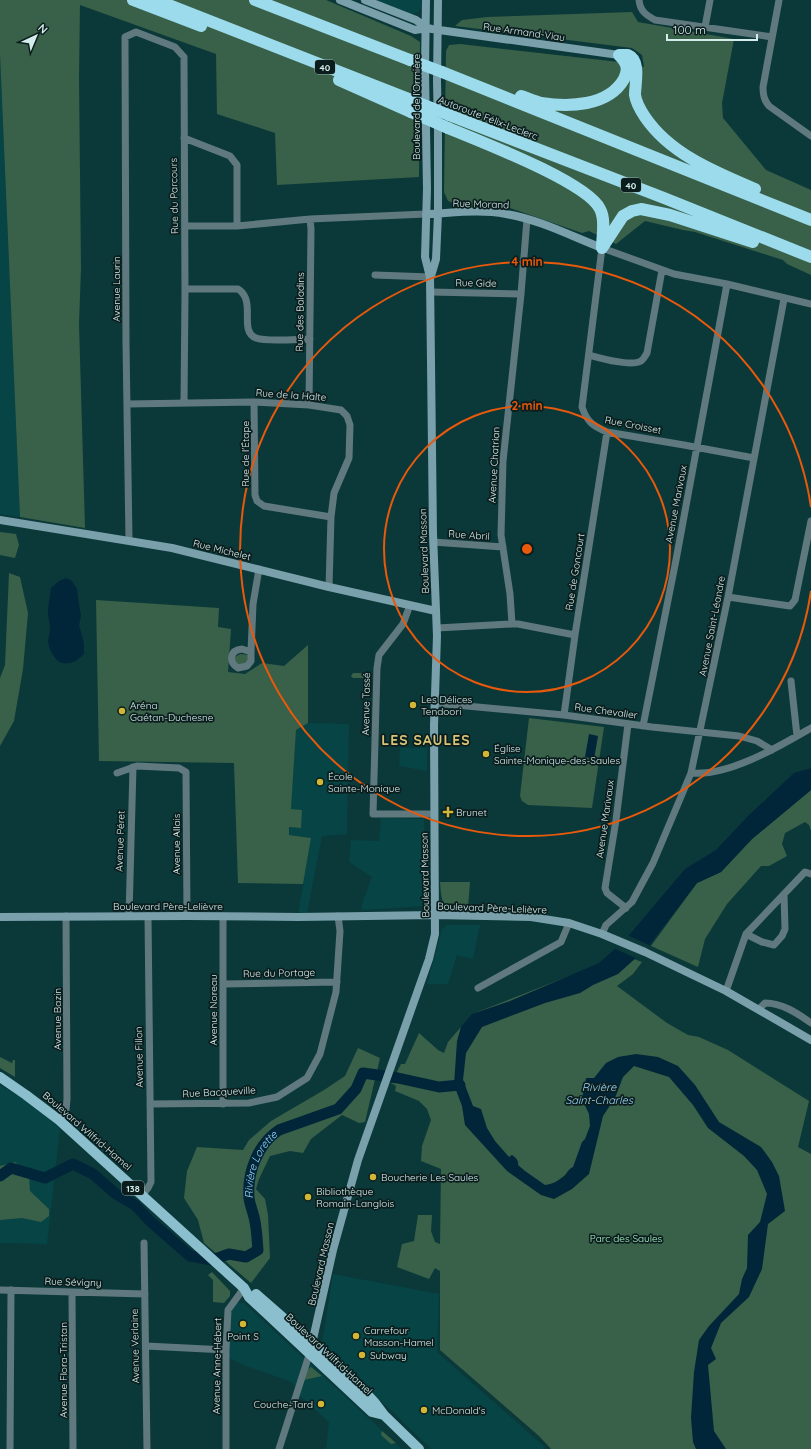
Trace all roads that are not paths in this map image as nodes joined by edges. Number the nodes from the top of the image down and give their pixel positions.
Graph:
1 (133, 0) edge
2 (156, 0) edge
3 (255, 0) edge
4 (340, 0) edge
5 (365, 0) edge
6 (426, 0) edge
7 (438, 0) edge
8 (639, 0) edge
9 (710, 0) edge
10 (779, 0) edge
11 (705, 27) junction
12 (427, 28) junction
13 (438, 30) junction
14 (237, 31) junction
15 (125, 37) joint
16 (772, 37) junction
17 (619, 55) junction
18 (316, 70) junction
19 (442, 72) junction
20 (413, 107) junction
21 (811, 136) edge
22 (184, 138) junction
23 (426, 214) junction
24 (438, 214) junction
25 (811, 214) edge
26 (310, 219) junction
27 (527, 219) junction
28 (811, 220) edge
29 (185, 226) junction
30 (237, 226) junction
31 (602, 248) junction
32 (811, 258) edge
33 (811, 263) edge
34 (662, 270) junction
35 (375, 276) dead end
36 (430, 277) junction
37 (727, 284) junction
38 (185, 289) junction
39 (431, 292) junction
40 (521, 294) junction
41 (784, 298) junction
42 (811, 304) edge
43 (310, 339) junction
44 (589, 355) junction
45 (254, 402) junction
46 (184, 403) junction
47 (127, 404) junction
48 (309, 405) junction
49 (607, 432) junction
50 (697, 447) junction
51 (754, 458) junction
52 (331, 518) junction
53 (0, 520) edge
54 (811, 521) edge
55 (129, 540) junction
56 (433, 542) junction
57 (503, 548) junction
58 (259, 569) junction
59 (329, 587) junction
60 (728, 597) junction
61 (410, 605) junction
62 (436, 611) junction
63 (512, 624) junction
64 (437, 628) junction
65 (575, 635) junction
66 (251, 652) dead end
67 (792, 681) dead end
68 (434, 703) junction
69 (564, 715) junction
70 (628, 724) junction
71 (643, 726) junction
72 (811, 728) edge
73 (700, 732) junction
74 (797, 736) junction
75 (772, 750) junction
76 (133, 767) junction
77 (692, 773) junction
78 (117, 774) dead end
79 (434, 814) junction
80 (811, 874) edge
81 (784, 894) junction
82 (626, 908) junction
83 (436, 915) junction
84 (66, 916) junction
85 (129, 916) junction
86 (148, 916) junction
87 (187, 916) junction
88 (223, 916) junction
89 (338, 916) junction
90 (0, 917) edge
91 (569, 923) junction
92 (602, 934) junction
93 (746, 934) junction
94 (337, 982) junction
95 (223, 984) junction
96 (478, 988) dead end
97 (726, 991) junction
98 (758, 1009) junction
99 (811, 1023) edge
100 (811, 1040) edge
101 (0, 1077) edge
102 (150, 1104) junction
103 (223, 1104) junction
104 (59, 1120) junction
105 (142, 1196) junction
106 (144, 1243) dead end
107 (244, 1288) junction
108 (0, 1290) edge
109 (11, 1290) junction
110 (72, 1292) junction
111 (144, 1294) junction
112 (146, 1346) junction
113 (311, 1347) junction
114 (226, 1350) junction
115 (10, 1449) edge
116 (73, 1449) edge
117 (147, 1449) edge
118 (226, 1449) edge
119 (279, 1449) edge
120 (419, 1449) edge

1 - 18 highway
2 - 14 highway, Autoroute Félix-Leclerc / 40
3 - 19 highway, bridge
4 - 12 main road, Rue Armand-Viau
5 - 12 main road, Rue Armand-Viau
6 - 12 main road, Boulevard de l'Ormière
7 - 13 main road, Boulevard de l'Ormière
8 - 11 street
9 - 11 street
10 - 16 street
11 - 16 street
12 - 13 main road, Rue Armand-Viau
12 - 23 main road, Boulevard de l'Ormière
13 - 17 main road, Rue Armand-Viau
13 - 24 main road, Boulevard de l'Ormière
14 - 18 highway
14 - 20 highway, Autoroute Félix-Leclerc / 40
15 - 22 street, Rue du Parcours
15 - 47 street, Avenue Laurin
16 - 21 street
17 - 19 highway
17 - 25 highway
18 - 20 highway
19 - 28 highway
20 - 31 highway, bridge
20 - 32 highway, Autoroute Félix-Leclerc / 40, bridge
22 - 29 street, Rue du Parcours
22 - 30 street
23 - 24 main road, Rue Morand
23 - 26 street, Rue Morand
23 - 36 main road, Boulevard Masson
24 - 27 main road, Rue Morand
24 - 36 main road, Boulevard Masson
26 - 30 street, Rue Morand
26 - 43 street, Rue des Baladins
27 - 31 main road, Rue Morand
27 - 40 street, Avenue Chatrian
29 - 30 street, Rue Morand
29 - 38 street, Rue du Parcours
31 - 33 highway
31 - 34 street, Rue Morand
31 - 44 street, Rue Croisset
34 - 37 street, Rue Morand
34 - 44 street
35 - 36 street
36 - 39 main road, Boulevard Masson
37 - 41 street, Rue Morand
37 - 50 street, Avenue Marivaux
38 - 43 street
38 - 46 street, Rue du Parcours
39 - 40 street, Rue Gide
39 - 56 main road, Boulevard Masson
40 - 57 street, Avenue Chatrian
41 - 42 street, Rue Morand
41 - 51 street, Avenue Saint-Léandre
43 - 48 street, Rue des Baladins
44 - 49 street, Rue Croisset
45 - 46 street, Rue de la Halte
45 - 48 street, Rue de la Halte
45 - 52 street, Rue de l'Étape
46 - 47 street, Rue de la Halte
47 - 55 street, Avenue Laurin
48 - 52 street, Rue de la Halte
49 - 50 street, Rue Croisset
49 - 65 street, Rue de Goncourt
50 - 51 street, Rue Croisset
50 - 71 street, Avenue Marivaux
51 - 60 street, Avenue Saint-Léandre
52 - 59 street, Rue de la Halte
53 - 55 main road, Rue Michelet
54 - 60 street
55 - 58 main road, Rue Michelet
56 - 57 street, Rue Abril
56 - 62 main road, Boulevard Masson
57 - 63 street, Avenue Chatrian
58 - 59 main road, Rue Michelet
58 - 66 street
59 - 61 main road, Rue Michelet
60 - 73 street, Avenue Saint-Léandre
61 - 62 main road, Rue Michelet
61 - 79 street, Avenue Tassé
62 - 64 main road, Boulevard Masson
63 - 64 street
63 - 65 street
64 - 68 main road, Boulevard Masson
65 - 69 street, Rue de Goncourt
67 - 74 street
68 - 69 street, Rue Chevalier
68 - 79 main road, Boulevard Masson
69 - 70 street, Rue Chevalier
70 - 71 street, Rue Chevalier
70 - 82 street, Avenue Marivaux
71 - 73 street, Rue Chevalier
72 - 74 street
73 - 75 street, Rue Chevalier
73 - 77 street, Avenue Saint-Léandre
74 - 75 street
75 - 77 street
76 - 78 street
76 - 85 street, Avenue Péret
76 - 87 street, Avenue Allais
77 - 82 street, Avenue Saint-Léandre
79 - 83 main road, Boulevard Masson
80 - 81 street
81 - 93 street
81 - 93 street
82 - 92 street, Avenue Saint-Léandre
83 - 89 main road, Boulevard Père-Lelièvre
83 - 91 main road, Boulevard Père-Lelièvre
83 - 113 main road, Boulevard Masson
84 - 85 main road, Boulevard Père-Lelièvre
84 - 90 main road, Boulevard Père-Lelièvre
84 - 104 street, Avenue Bazin
85 - 86 main road, Boulevard Père-Lelièvre
86 - 87 main road, Boulevard Père-Lelièvre
86 - 102 street, Avenue Fillon
87 - 88 main road, Boulevard Père-Lelièvre
88 - 89 main road, Boulevard Père-Lelièvre
88 - 95 street, Avenue Noreau
89 - 94 street, Rue Bacqueville
91 - 92 main road, Boulevard Père-Lelièvre
91 - 96 street
92 - 97 main road, Boulevard Père-Lelièvre
93 - 97 street
94 - 95 street, Rue du Portage
94 - 103 street, Rue Bacqueville
95 - 103 street, Avenue Noreau
97 - 98 main road, Boulevard Père-Lelièvre
98 - 99 street
98 - 100 main road, Boulevard Père-Lelièvre
101 - 104 main road, Boulevard Wilfrid-Hamel / 138
102 - 103 street, Rue Bacqueville
102 - 105 street, Avenue Fillon
104 - 105 main road, Boulevard Wilfrid-Hamel / 138
105 - 107 main road, Boulevard Wilfrid-Hamel / 138
106 - 111 street, Avenue Verlaine
107 - 113 main road, Boulevard Wilfrid-Hamel / 138
107 - 114 street, Avenue Anne-Hébert
108 - 109 street, Rue Sévigny
109 - 110 street, Rue Sévigny
109 - 115 street
110 - 111 street, Rue Sévigny
110 - 116 street, Avenue Flora-Tristan
111 - 112 street, Avenue Verlaine
112 - 114 street
112 - 117 street, Avenue Verlaine
113 - 119 street, Boulevard Masson
113 - 120 main road, Boulevard Wilfrid-Hamel / 138
114 - 118 street, Avenue Anne-Hébert

